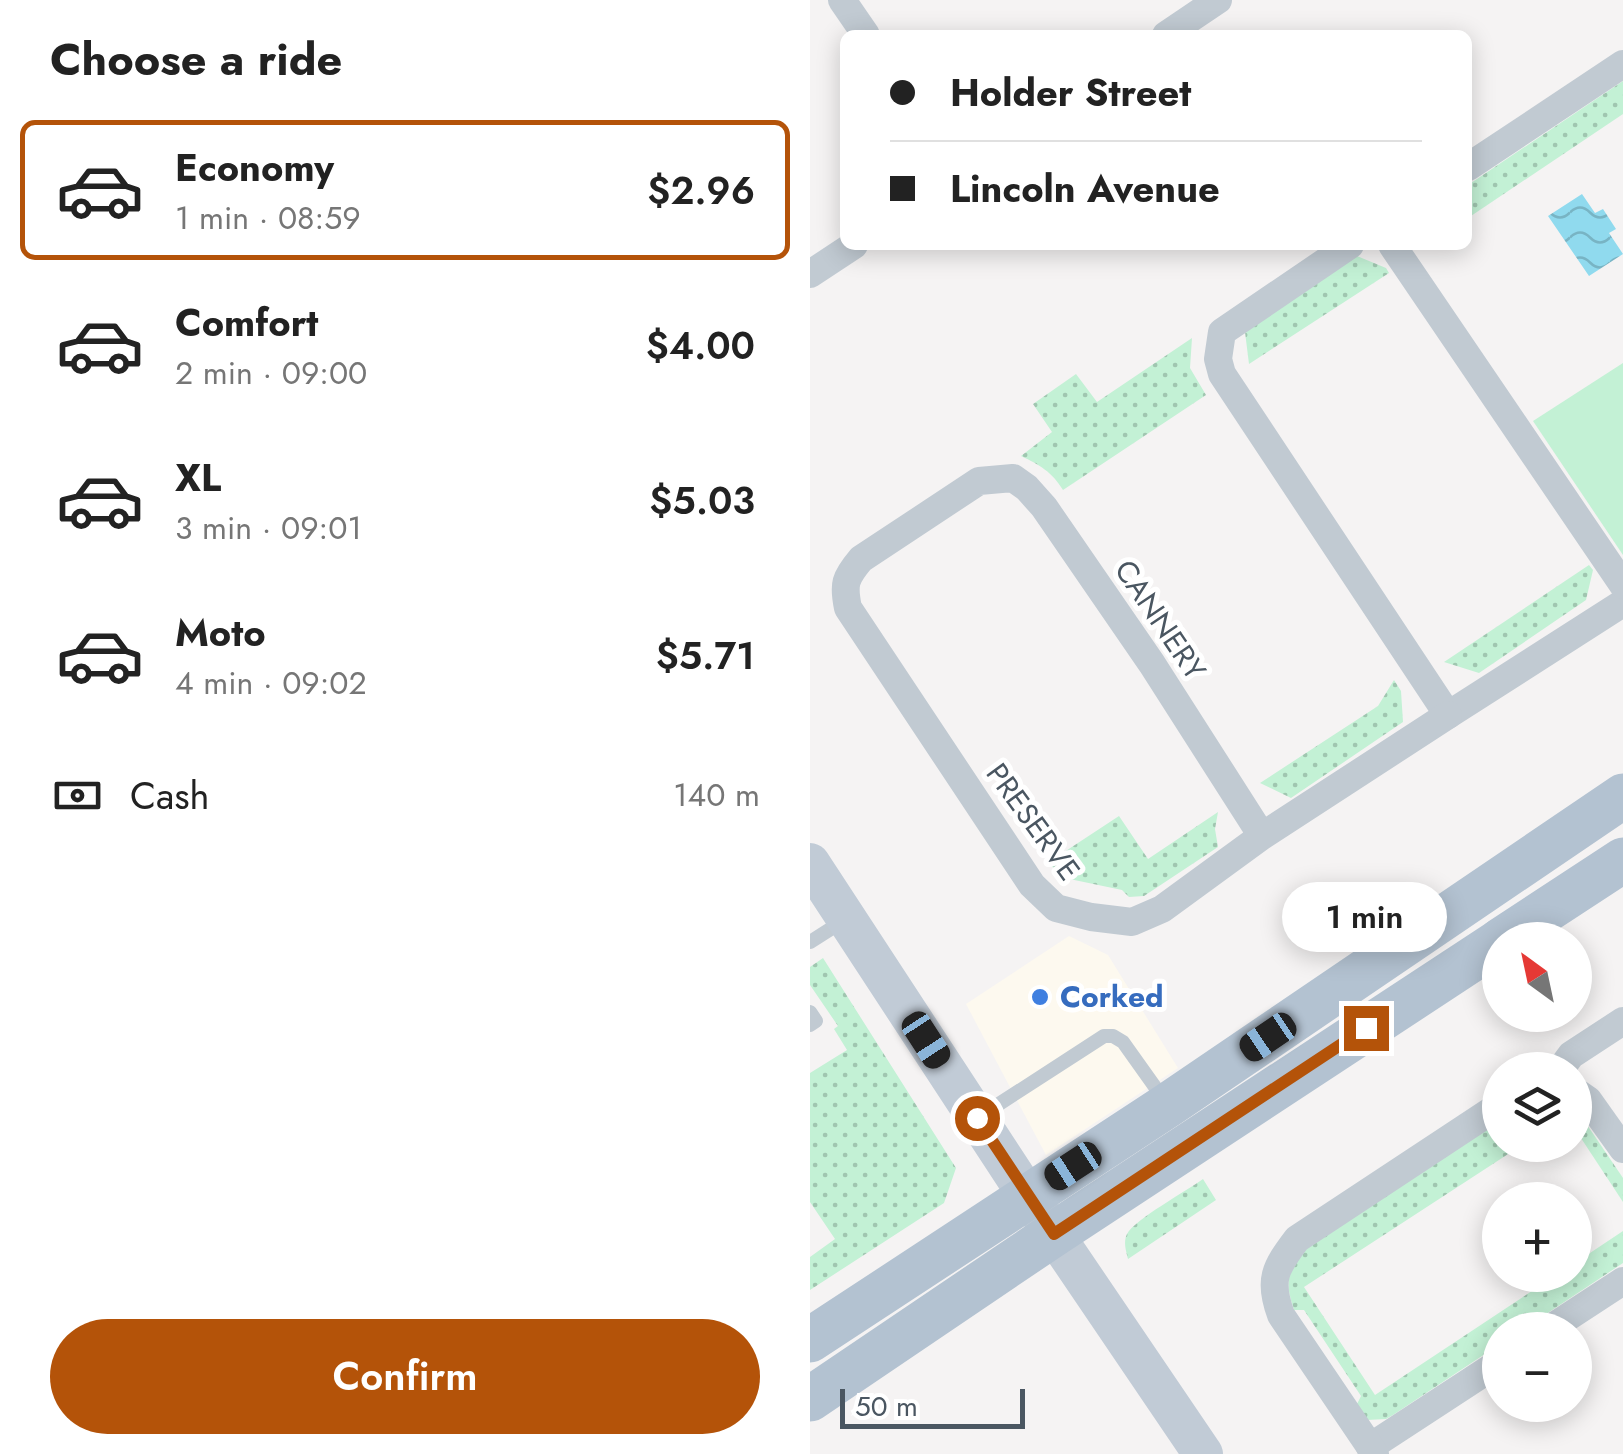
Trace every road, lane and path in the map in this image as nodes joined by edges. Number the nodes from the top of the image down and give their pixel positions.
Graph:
1 (842, 0) edge
2 (1218, 0) edge
3 (863, 30) edge
4 (1173, 30) edge
5 (1623, 64) edge
6 (1472, 164) edge
7 (846, 250) edge
8 (1343, 250) edge
9 (1395, 250) edge
10 (810, 274) edge
11 (979, 481) joint
12 (1623, 584) edge
13 (1623, 603) edge
14 (1448, 716) junction
15 (1623, 796) edge
16 (1262, 836) junction
17 (1623, 860) edge
18 (810, 864) edge
19 (846, 919) junction
20 (1528, 922) edge
21 (810, 942) edge
22 (1482, 952) edge
23 (810, 1012) edge
24 (1623, 1021) edge
25 (810, 1026) edge
26 (1576, 1052) edge
27 (1168, 1105) junction
28 (1592, 1105) edge
29 (1482, 1117) edge
30 (977, 1118) junction
31 (1623, 1149) edge
32 (1028, 1196) junction
33 (1054, 1234) junction
34 (1623, 1281) edge
35 (1576, 1312) edge
36 (810, 1340) edge
37 (1482, 1374) edge
38 (810, 1398) edge
39 (1372, 1450) edge
40 (1203, 1454) edge

1 - 3 street
2 - 4 street
5 - 6 street
7 - 10 street
8 - 14 street
9 - 12 street
11 - 16 street, CANNERY
11 - 16 street, PRESERVE
13 - 14 street, PRESERVE
14 - 16 street, PRESERVE
15 - 27 main road
17 - 20 main road
18 - 19 street
19 - 21 lane
19 - 30 street
22 - 33 main road
23 - 25 lane
24 - 26 street
27 - 30 lane
27 - 32 main road
28 - 31 street
29 - 39 street
30 - 32 street
32 - 33 street
32 - 36 main road
33 - 38 main road
33 - 40 street
34 - 35 street
37 - 39 street

